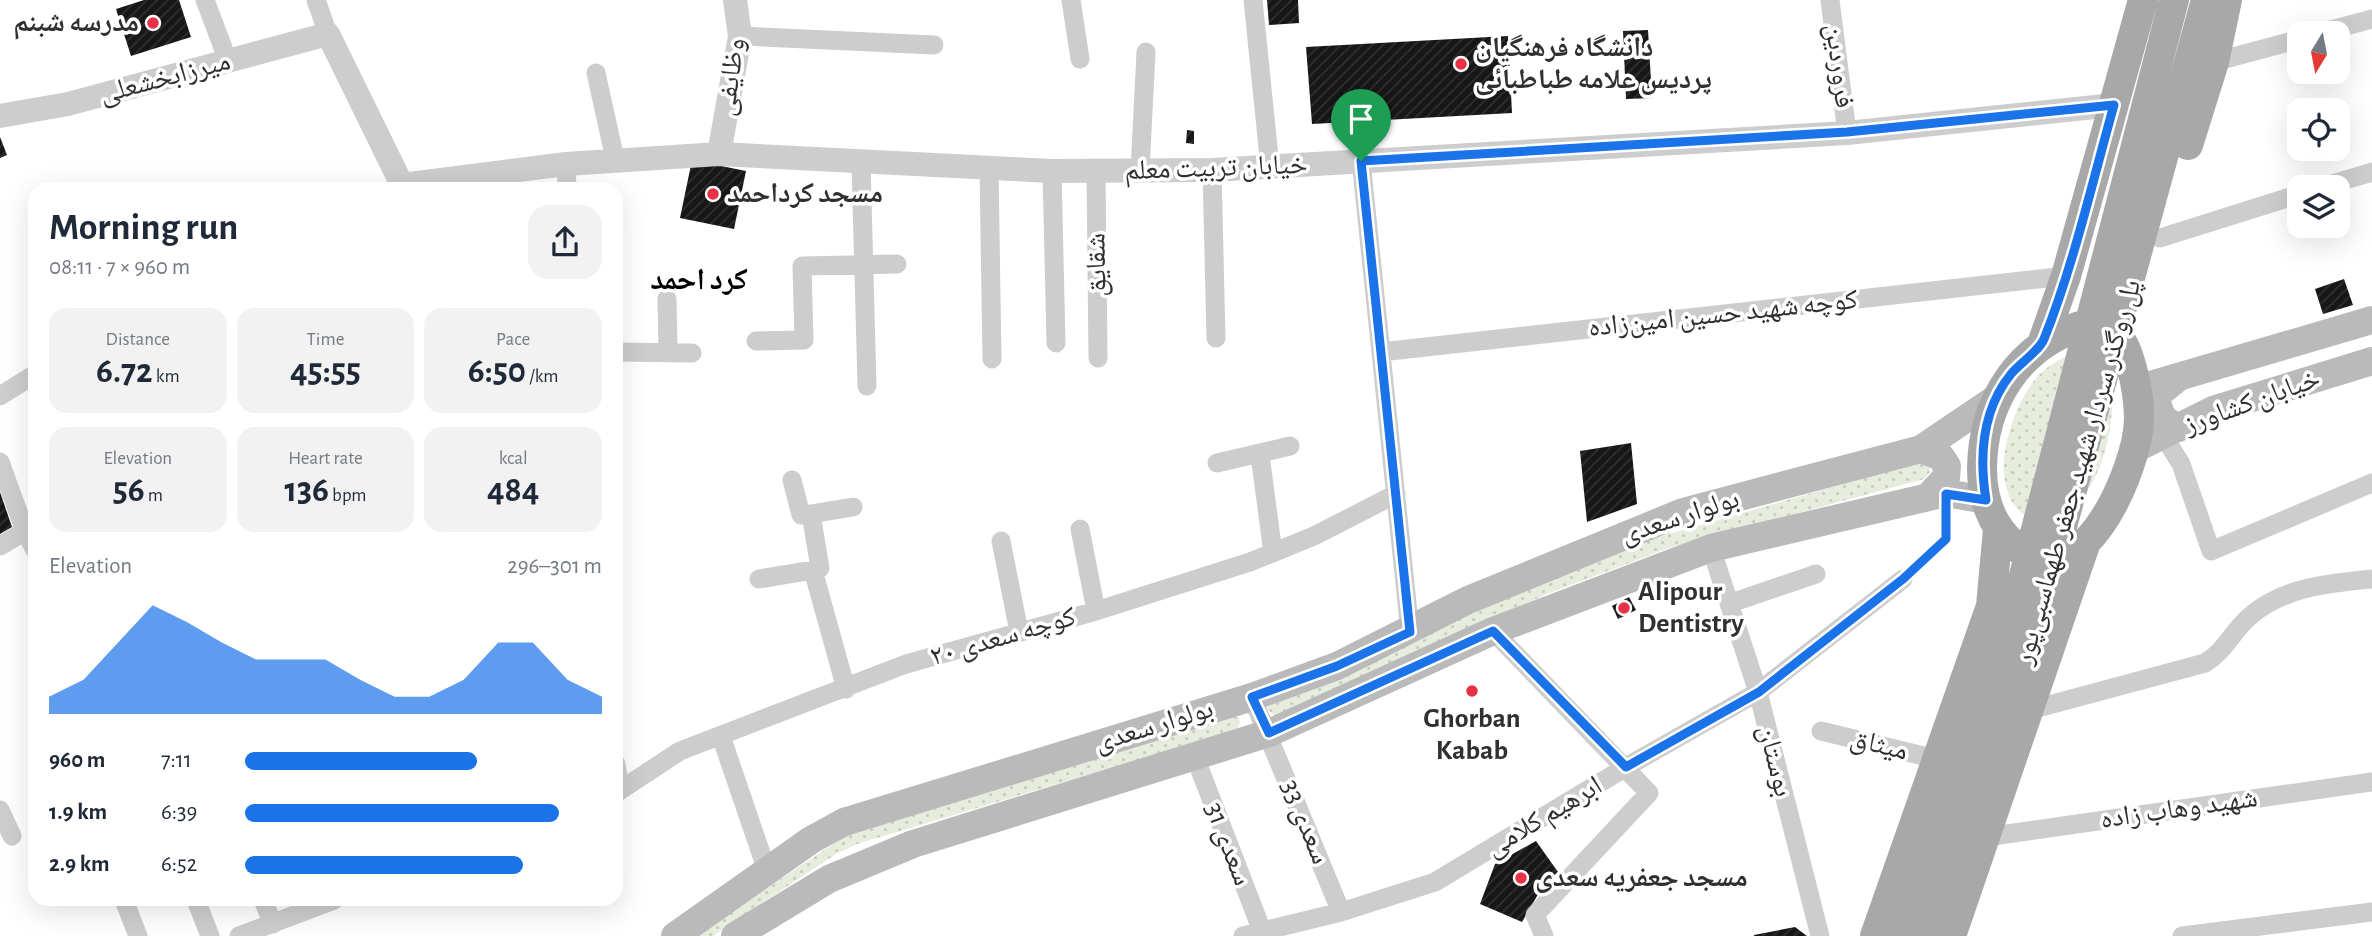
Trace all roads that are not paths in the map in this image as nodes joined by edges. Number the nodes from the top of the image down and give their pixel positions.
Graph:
1 (205, 0) edge
2 (316, 0) edge
3 (1071, 0) edge
4 (1253, 0) edge
5 (1830, 0) edge
6 (2143, 0) edge
7 (2174, 0) edge
8 (2206, 0) edge
9 (2227, 0) edge
10 (742, 1) edge
11 (2372, 19) edge
12 (2350, 25) edge
13 (328, 34) junction
14 (740, 36) junction
15 (2287, 42) edge
16 (934, 45) dead end
17 (1146, 52) dead end
18 (1080, 59) dead end
19 (228, 61) junction
20 (2214, 62) junction
21 (596, 73) dead end
22 (2114, 105) junction
23 (0, 116) edge
24 (1847, 132) junction
25 (719, 154) junction
26 (615, 159) junction
27 (1361, 161) junction
28 (861, 163) junction
29 (566, 164) junction
30 (1270, 167) junction
31 (989, 169) junction
32 (1212, 170) junction
33 (1052, 171) junction
34 (1140, 171) junction
35 (1096, 172) junction
36 (2372, 172) edge
37 (2350, 179) edge
38 (397, 182) edge
39 (435, 182) edge
40 (567, 182) edge
41 (2287, 198) edge
42 (2160, 238) junction
43 (863, 264) junction
44 (897, 264) dead end
45 (2066, 276) junction
46 (2138, 286) junction
47 (667, 299) dead end
48 (2372, 320) edge
49 (1216, 338) dead end
50 (756, 341) dead end
51 (1056, 343) dead end
52 (2042, 344) junction
53 (623, 352) edge
54 (667, 352) junction
55 (1381, 352) junction
56 (692, 353) dead end
57 (1098, 358) dead end
58 (992, 359) dead end
59 (2372, 361) edge
60 (2179, 377) junction
61 (28, 378) edge
62 (2134, 379) junction
63 (867, 386) dead end
64 (0, 396) edge
65 (1995, 399) junction
66 (2171, 431) junction
67 (1290, 446) dead end
68 (1921, 449) junction
69 (2135, 449) junction
70 (1260, 455) junction
71 (0, 462) edge
72 (1217, 463) dead end
73 (792, 480) dead end
74 (2372, 482) edge
75 (1396, 494) junction
76 (1937, 495) junction
77 (1986, 500) junction
78 (853, 507) dead end
79 (811, 514) junction
80 (1998, 528) junction
81 (1080, 529) dead end
82 (24, 531) junction
83 (28, 538) edge
84 (1001, 541) dead end
85 (2086, 541) junction
86 (0, 546) edge
87 (1711, 548) junction
88 (1273, 552) junction
89 (813, 569) junction
90 (1816, 574) dead end
91 (759, 579) dead end
92 (1903, 579) road end
93 (2372, 579) edge
94 (1731, 603) junction
95 (1992, 606) junction
96 (1096, 611) junction
97 (2057, 621) junction
98 (1493, 631) junction
99 (1019, 632) junction
100 (1410, 632) junction
101 (2015, 655) junction
102 (846, 690) junction
103 (1759, 692) junction
104 (1252, 697) junction
105 (2030, 710) junction
106 (1821, 731) dead end
107 (1269, 733) junction
108 (721, 736) junction
109 (1195, 757) junction
110 (1936, 759) junction
111 (1626, 767) junction
112 (2372, 782) edge
113 (623, 789) edge
114 (0, 810) edge
115 (12, 836) dead end
116 (1986, 837) junction
117 (766, 871) junction
118 (126, 906) edge
119 (198, 906) edge
120 (266, 906) edge
121 (319, 906) edge
122 (1341, 912) junction
123 (2372, 912) edge
124 (273, 924) junction
125 (1253, 933) edge
126 (138, 936) edge
127 (210, 936) edge
128 (239, 936) edge
129 (675, 936) edge
130 (735, 936) edge
131 (1544, 936) edge
132 (1821, 936) edge
133 (1875, 936) edge
134 (1900, 936) edge
135 (1927, 936) edge
136 (1951, 936) edge
137 (2182, 936) edge

1 - 19 street
2 - 13 street
3 - 18 street
4 - 30 street
5 - 24 street, فروردین
6 - 22 main road
7 - 101 main road, پل روگذر سردار شهید جعفر طهماسبی‌پور
8 - 46 main road, پل روگذر سردار شهید جعفر طهماسبی‌پور
9 - 20 main road
10 - 14 street, وظایفی
11 - 12 street
13 - 19 street, میرزابخشعلی
13 - 38 street
14 - 16 street
14 - 25 street, وظایفی
15 - 20 street
17 - 34 street
19 - 23 street, میرزابخشعلی
20 - 42 main road
21 - 26 street
22 - 24 street, خیابان تربیت معلم
22 - 45 main road
24 - 27 street, خیابان تربیت معلم
25 - 26 street, خیابان تربیت معلم
25 - 28 street, خیابان تربیت معلم
26 - 29 street, خیابان تربیت معلم
27 - 30 street, خیابان تربیت معلم
27 - 55 street
28 - 31 street, خیابان تربیت معلم
28 - 43 street
29 - 39 street, خیابان تربیت معلم
29 - 40 street
30 - 32 street, خیابان تربیت معلم
31 - 33 street, خیابان تربیت معلم
31 - 58 street
32 - 34 street, خیابان تربیت معلم
32 - 49 street
33 - 35 street, خیابان تربیت معلم
33 - 51 street
34 - 35 street, خیابان تربیت معلم
35 - 57 street, شقایق
36 - 37 street
41 - 42 street
42 - 46 main road
43 - 44 street
43 - 50 street
43 - 63 street
45 - 46 main road
45 - 52 main road
45 - 55 street, کوچه شهید حسین امین‌زاده
46 - 62 main road
46 - 101 main road, پل روگذر سردار شهید جعفر طهماسبی‌پور
47 - 54 street
48 - 60 main road, خیابان کشاورز
52 - 62 main road
52 - 65 main road
53 - 54 street
54 - 56 street
55 - 75 street
59 - 66 main road, خیابان کشاورز
60 - 62 main road, خیابان کشاورز
60 - 66 main road
61 - 64 street
62 - 69 main road
65 - 68 main road, بولوار سعدی
65 - 77 main road
66 - 69 main road, خیابان کشاورز
66 - 74 street
67 - 70 street
68 - 76 main road
68 - 100 main road, بولوار سعدی
69 - 85 main road
70 - 72 street
70 - 88 street
71 - 82 street
73 - 79 street
75 - 88 street, کوچه سعدی ۲۰
75 - 100 street
76 - 77 main road, بولوار سعدی
76 - 87 main road, بولوار سعدی
77 - 80 main road
78 - 79 street
79 - 89 street
80 - 85 main road
80 - 95 main road
81 - 96 street
82 - 83 street
82 - 86 street
84 - 99 street
85 - 97 main road
87 - 94 street, بوستان
87 - 98 main road, بولوار سعدی
88 - 96 street, کوچه سعدی ۲۰
89 - 91 street
89 - 102 street
90 - 94 street
92 - 103 street, ابرهیم کلامی
93 - 105 street
94 - 103 street, بوستان
95 - 97 main road
95 - 110 main road
96 - 99 street, کوچه سعدی ۲۰
97 - 105 main road
98 - 107 main road, بولوار سعدی
98 - 111 street
99 - 102 street, کوچه سعدی ۲۰
100 - 104 main road, بولوار سعدی
101 - 134 main road, پل روگذر سردار شهید جعفر طهماسبی‌پور
101 - 135 main road, پل روگذر سردار شهید جعفر طهماسبی‌پور
102 - 108 street, کوچه سعدی ۲۰
103 - 111 street, ابرهیم کلامی
103 - 132 street, بوستان
104 - 107 street, سعدی 33
104 - 117 main road, بولوار سعدی
105 - 116 main road
106 - 110 street, میثاق
107 - 109 main road, بولوار سعدی
107 - 122 street, سعدی 33
108 - 113 street, کوچه سعدی ۲۰
108 - 117 street
109 - 125 street, سعدی 31
109 - 130 main road, بولوار سعدی
110 - 133 main road
111 - 122 street, ابرهیم کلامی
111 - 131 street
112 - 116 street, شهید وهاب زاده
114 - 115 street
116 - 136 main road
117 - 129 main road, بولوار سعدی
118 - 126 street
119 - 127 street
120 - 124 street
121 - 124 street
122 - 125 street, ابرهیم کلامی
123 - 137 street
124 - 128 street

